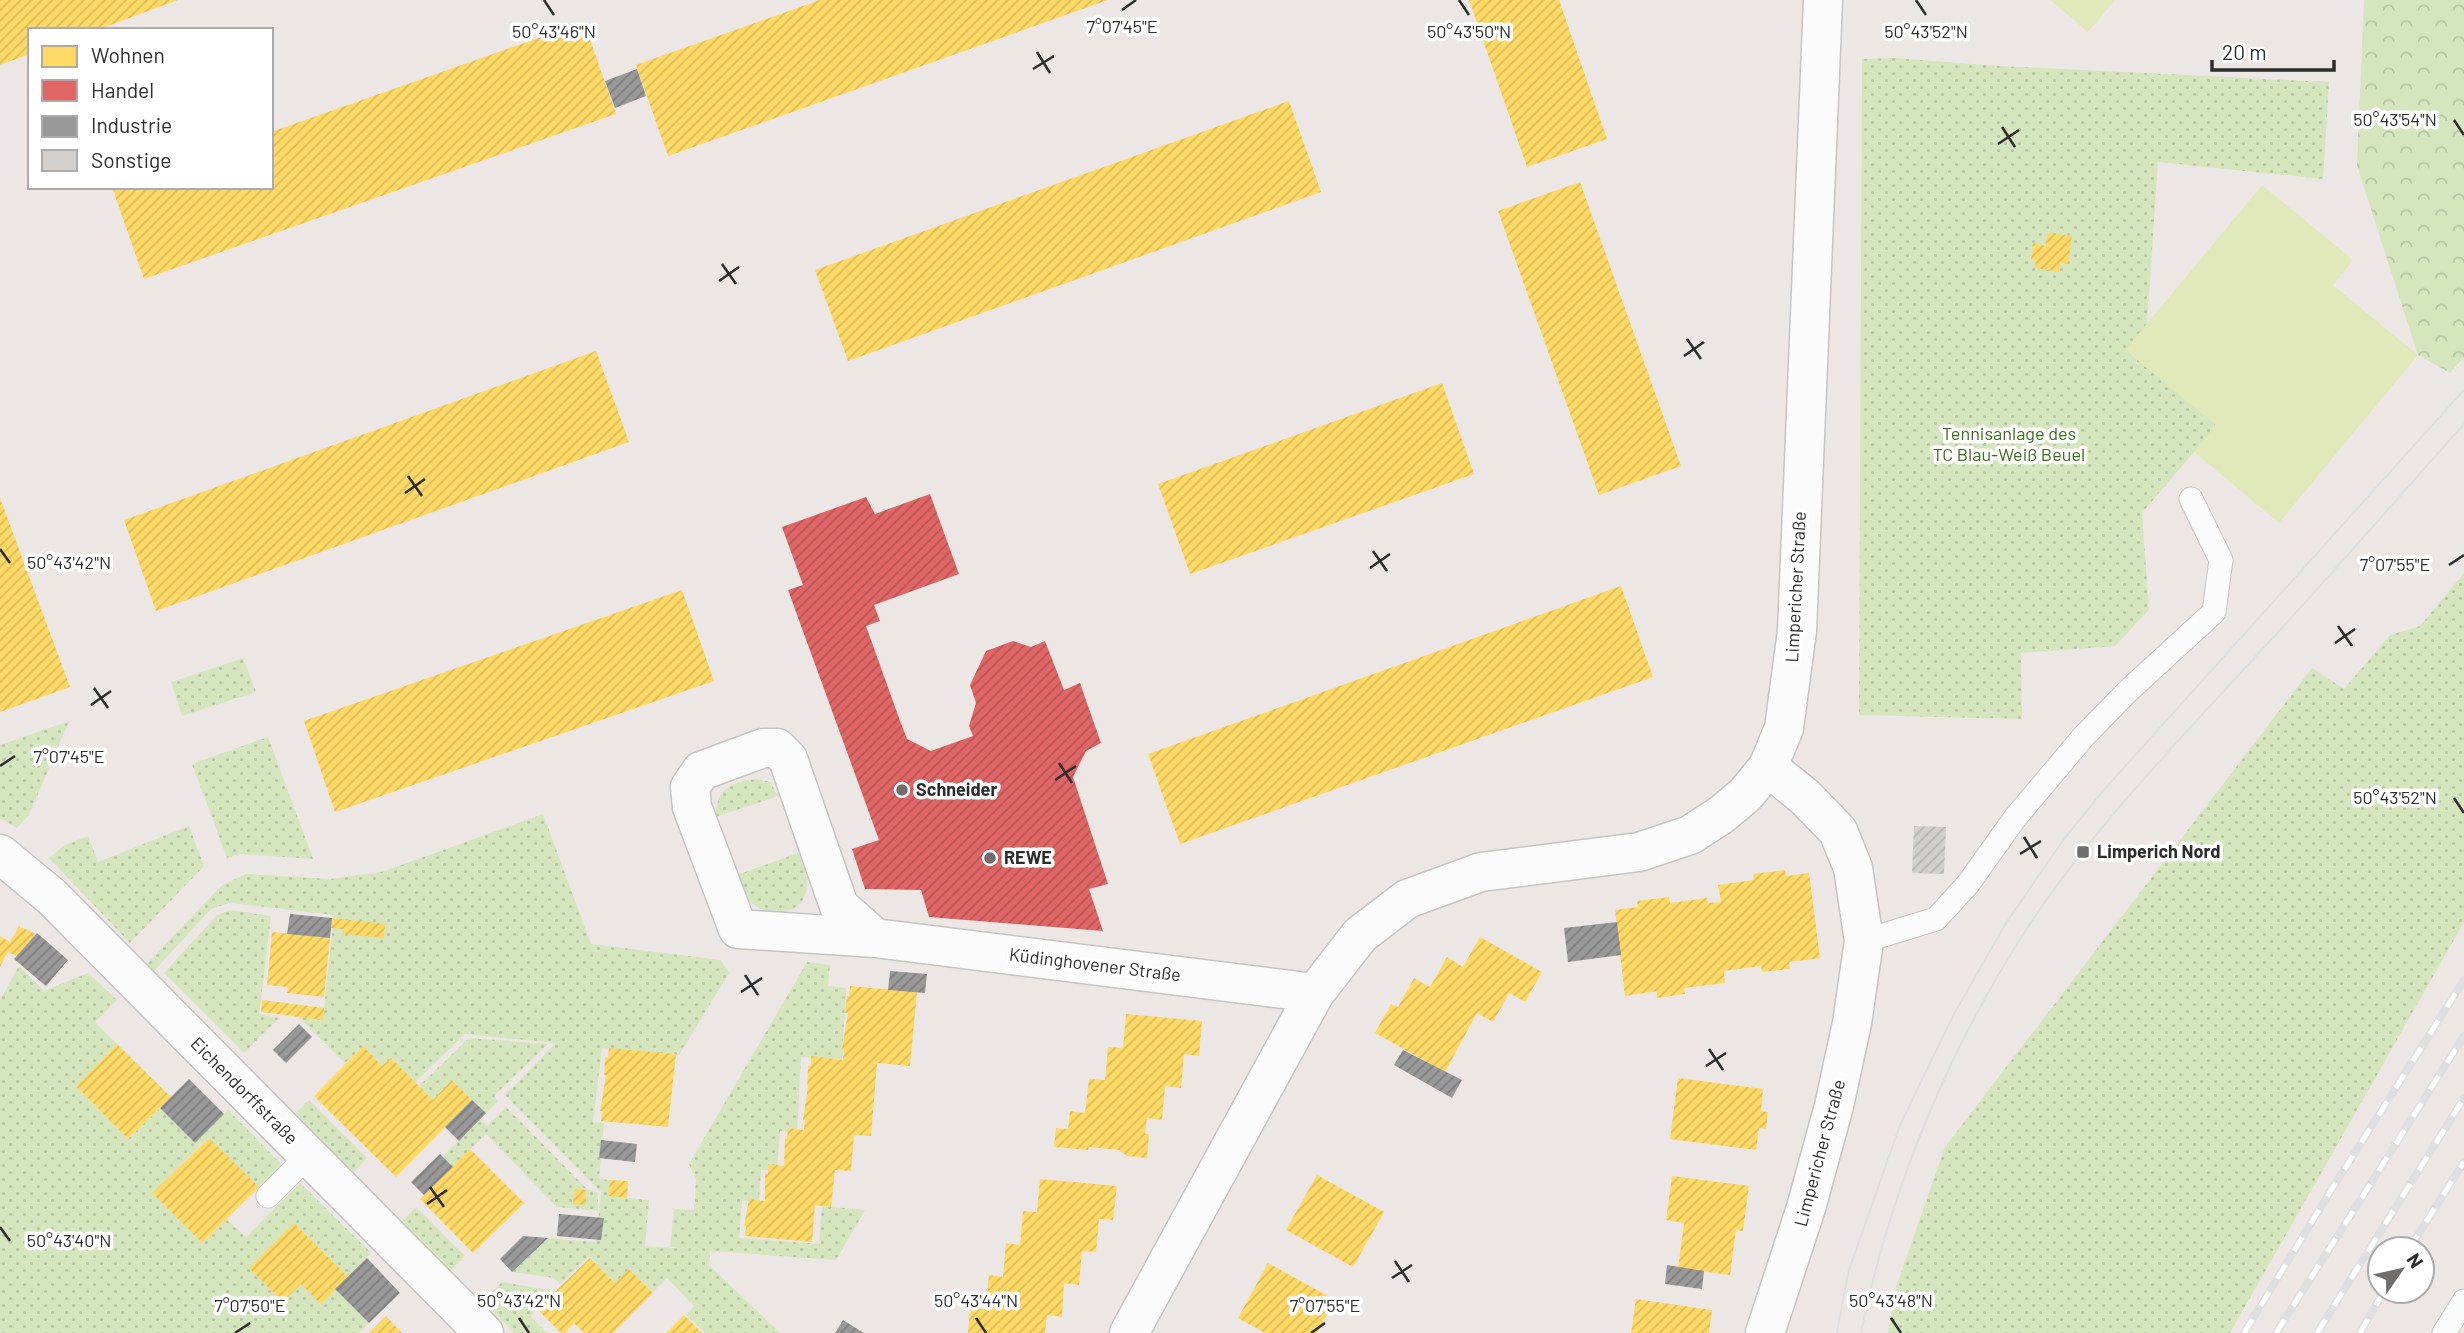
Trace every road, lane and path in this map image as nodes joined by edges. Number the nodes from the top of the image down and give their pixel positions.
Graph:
1 (1824, 0) edge
2 (2191, 499) dead end
3 (1768, 767) junction
4 (0, 854) edge
5 (875, 938) junction
6 (1864, 941) junction
7 (1315, 993) junction
8 (308, 1156) junction
9 (268, 1196) dead end
10 (2464, 1301) edge
11 (484, 1333) edge
12 (1129, 1333) edge
13 (1765, 1333) edge
14 (2444, 1333) edge

1 - 3 street, Limpericher Straße
2 - 6 lane
3 - 6 street, Limpericher Straße
3 - 7 street
4 - 8 street, Eichendorffstraße
5 - 5 street, Küdinghovener Straße
5 - 7 street, Küdinghovener Straße
6 - 13 street, Limpericher Straße
7 - 12 street
8 - 9 lane
8 - 11 street, Eichendorffstraße
10 - 14 lane

